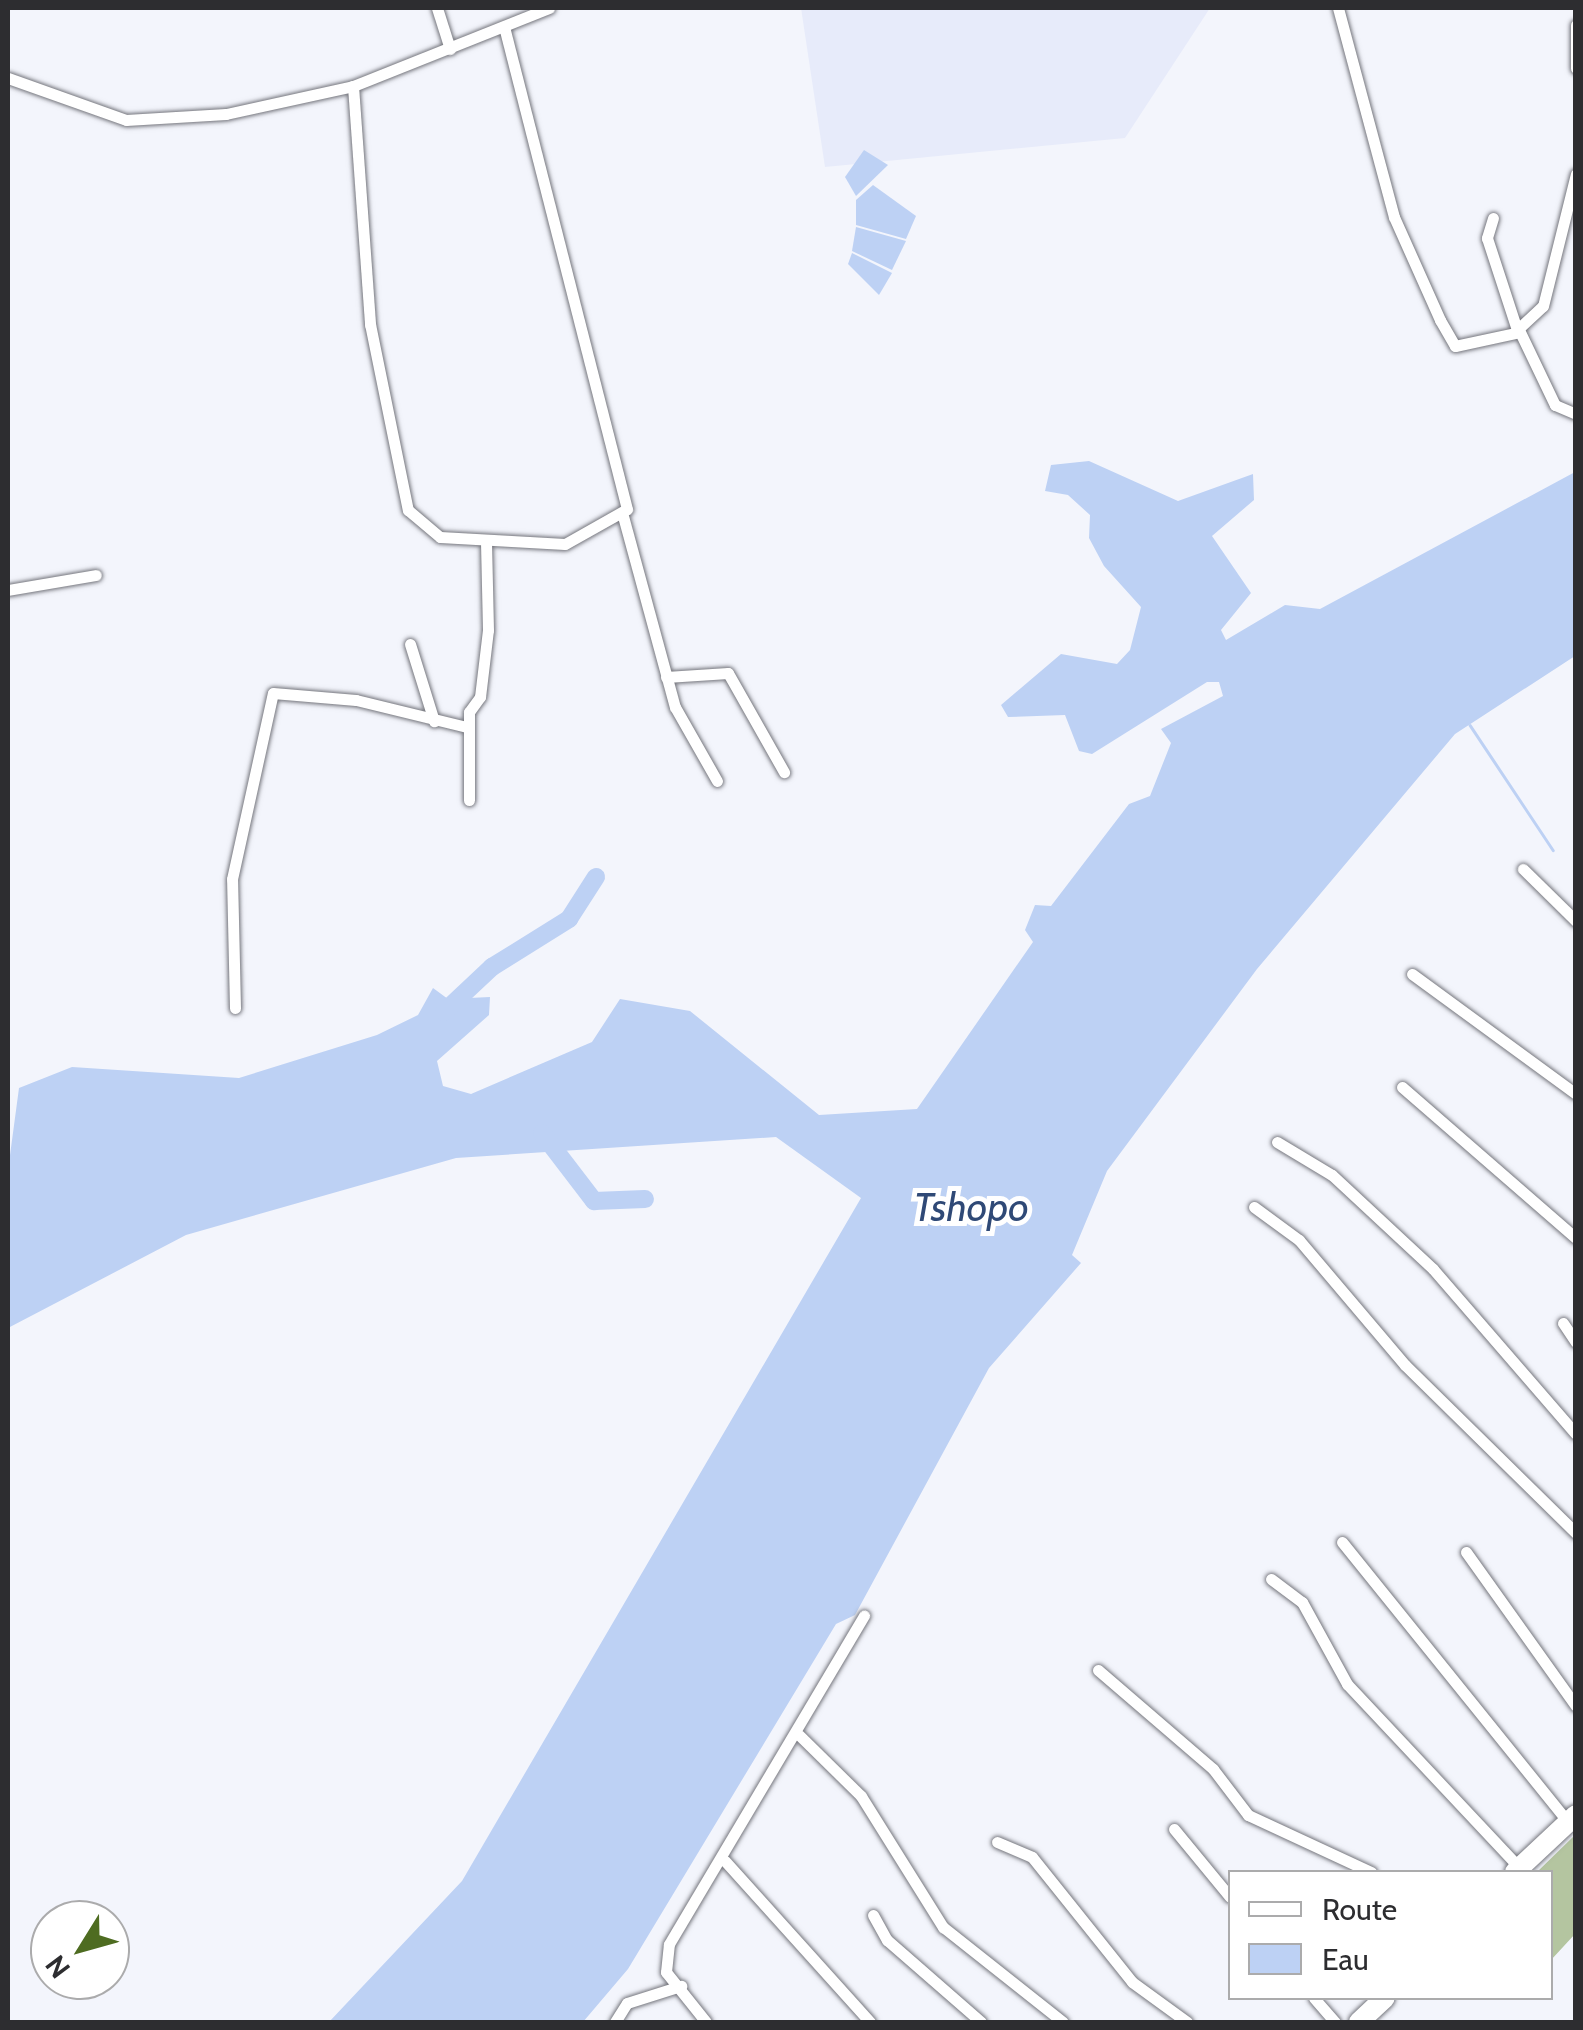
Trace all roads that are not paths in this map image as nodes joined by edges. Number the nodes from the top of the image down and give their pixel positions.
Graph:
1 (438, 8) edge
2 (1338, 8) edge
3 (543, 9) edge
4 (1576, 25) edge
5 (504, 28) junction
6 (450, 49) junction
7 (1576, 68) edge
8 (8, 78) edge
9 (352, 86) junction
10 (1576, 174) edge
11 (1493, 218) dead end
12 (1517, 330) junction
13 (1576, 414) edge
14 (623, 516) junction
15 (486, 543) junction
16 (96, 576) dead end
17 (8, 590) edge
18 (410, 644) dead end
19 (666, 677) junction
20 (434, 721) junction
21 (467, 728) junction
22 (784, 772) dead end
23 (717, 780) dead end
24 (469, 800) dead end
25 (1523, 869) dead end
26 (1576, 921) edge
27 (1412, 974) dead end
28 (235, 1008) dead end
29 (1402, 1087) dead end
30 (1576, 1094) edge
31 (1277, 1142) dead end
32 (1254, 1207) dead end
33 (1576, 1238) edge
34 (1563, 1323) dead end
35 (1576, 1342) edge
36 (1576, 1434) edge
37 (1576, 1534) edge
38 (1342, 1542) dead end
39 (1466, 1552) dead end
40 (1271, 1579) dead end
41 (864, 1616) dead end
42 (1098, 1670) dead end
43 (1576, 1706) edge
44 (799, 1735) junction
45 (1572, 1818) edge
46 (1174, 1829) dead end
47 (997, 1842) dead end
48 (726, 1861) junction
49 (1367, 1870) edge
50 (1518, 1870) edge
51 (1228, 1895) edge
52 (874, 1915) dead end
53 (681, 1986) junction
54 (1316, 2000) edge
55 (1383, 2000) edge
56 (615, 2022) edge
57 (706, 2022) edge
58 (870, 2022) edge
59 (982, 2022) edge
60 (1063, 2022) edge
61 (1187, 2022) edge
62 (1335, 2022) edge
63 (1362, 2022) edge

1 - 6 street
2 - 12 street
3 - 5 street
4 - 7 street
5 - 6 street
5 - 14 street
6 - 9 street
8 - 9 street
9 - 15 street
10 - 12 street
11 - 12 street
12 - 13 street
14 - 15 street
14 - 19 street
15 - 21 street
16 - 17 street
18 - 20 street
19 - 22 street
19 - 23 street
20 - 21 street
20 - 28 street
21 - 24 street
25 - 26 street
27 - 30 street
29 - 33 street
31 - 36 street
32 - 37 street
34 - 35 street
38 - 45 street
39 - 43 street
40 - 50 street
41 - 44 street
42 - 49 street
44 - 48 street
44 - 60 street
45 - 50 highway
46 - 51 street
47 - 61 street
48 - 53 street
48 - 58 street
52 - 59 street
53 - 56 street
53 - 57 street
54 - 62 street
55 - 63 highway

